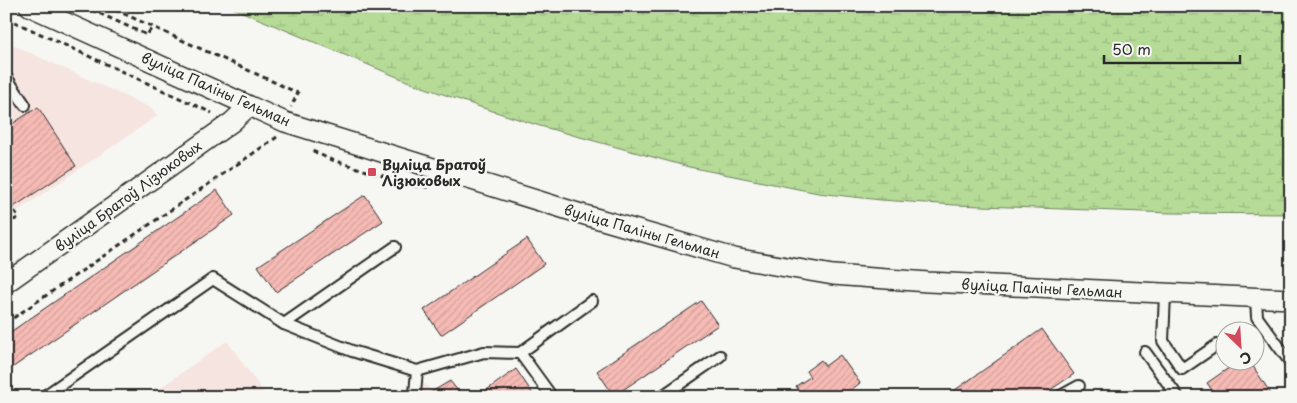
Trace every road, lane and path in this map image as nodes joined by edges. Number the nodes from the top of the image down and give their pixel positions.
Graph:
1 (29, 6) edge
2 (83, 6) edge
3 (108, 6) edge
4 (153, 26) junction
5 (6, 77) edge
6 (26, 105) dead end
7 (249, 106) junction
8 (285, 122) junction
9 (329, 159) dead end
10 (415, 186) dead end
11 (12, 208) dead end
12 (6, 225) edge
13 (395, 247) dead end
14 (6, 283) edge
15 (1165, 294) junction
16 (1256, 298) junction
17 (1291, 299) edge
18 (592, 301) dead end
19 (6, 323) edge
20 (284, 324) junction
21 (1214, 346) edge
22 (1145, 352) dead end
23 (520, 353) junction
24 (720, 356) dead end
25 (1291, 363) edge
26 (417, 371) junction
27 (1079, 386) dead end
28 (414, 395) edge
29 (43, 397) edge
30 (552, 397) edge
31 (661, 397) edge
32 (1059, 397) edge
33 (1178, 397) edge

1 - 7 street, вуліца Паліны Гельман
2 - 4 path
3 - 4 path
4 - 8 path
5 - 6 lane
7 - 8 street, вуліца Паліны Гельман
7 - 14 street, вуліца Братоў Лізюковых
8 - 15 street, вуліца Паліны Гельман
8 - 19 path
9 - 10 path
11 - 12 path
13 - 20 lane
15 - 16 street, вуліца Паліны Гельман
15 - 21 lane
16 - 17 street, вуліца Паліны Гельман
16 - 25 lane
18 - 23 lane
20 - 26 lane
20 - 29 lane
22 - 33 lane
23 - 26 lane
23 - 30 lane
24 - 31 lane
26 - 28 lane
27 - 32 lane

